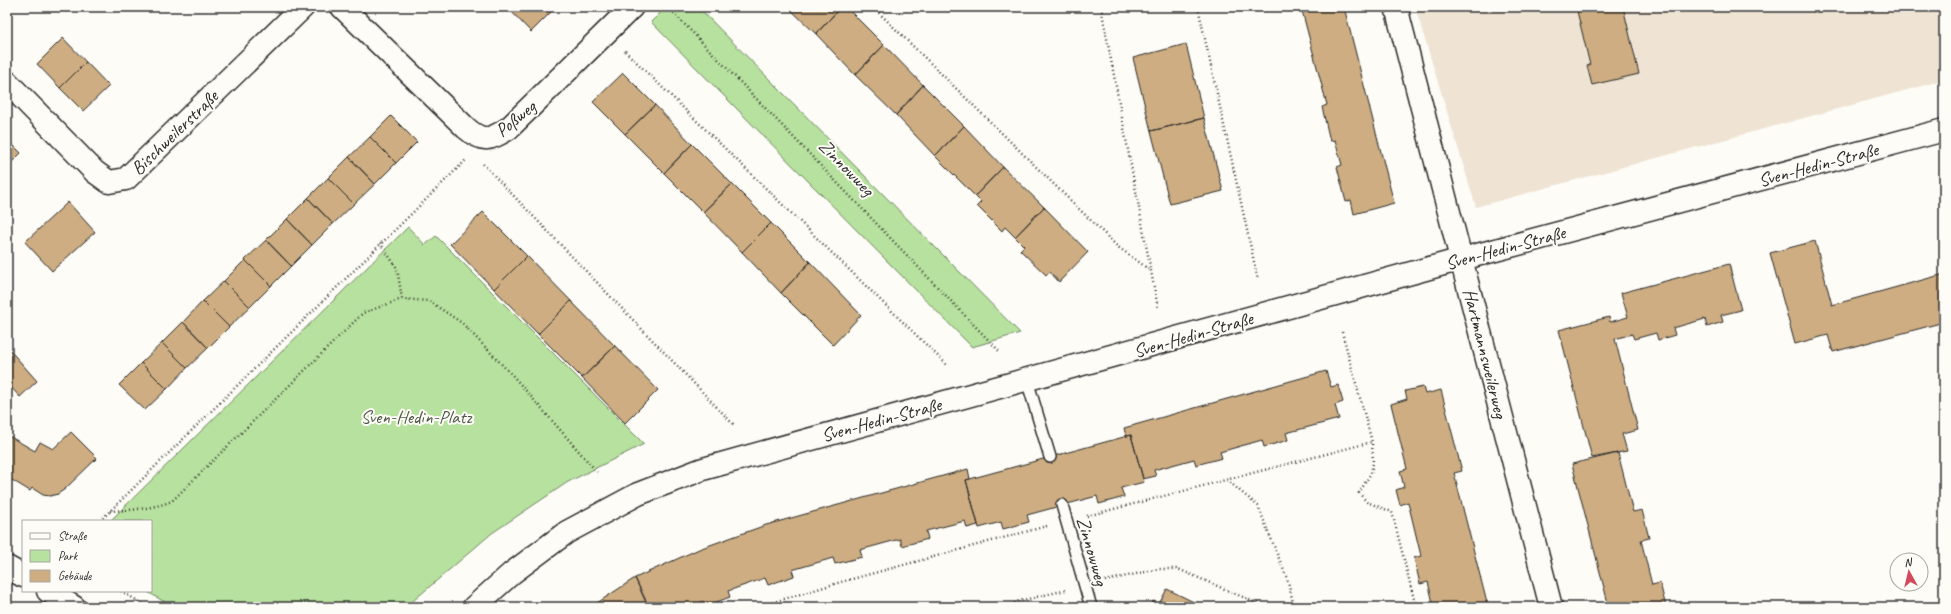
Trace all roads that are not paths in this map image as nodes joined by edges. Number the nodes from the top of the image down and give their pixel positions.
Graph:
1 (302, 7) edge
2 (342, 7) edge
3 (632, 7) edge
4 (1396, 7) edge
5 (7, 82) edge
6 (1944, 130) edge
7 (1462, 259) junction
8 (1026, 380) junction
9 (1050, 457) dead end
10 (1062, 505) dead end
11 (7, 567) edge
12 (22, 575) edge
13 (50, 592) edge
14 (74, 607) edge
15 (474, 607) edge
16 (1090, 607) edge
17 (1551, 607) edge

1 - 5 street, Bischweilerstraße
2 - 3 street, Poßweg
4 - 7 street, Hartmannsweilerweg
6 - 7 street, Sven-Hedin-Straße
7 - 8 street, Sven-Hedin-Straße
7 - 17 street, Hartmannsweilerweg
8 - 9 lane
8 - 15 street, Sven-Hedin-Straße
10 - 16 lane, Zinnowweg
11 - 12 street
13 - 14 street

